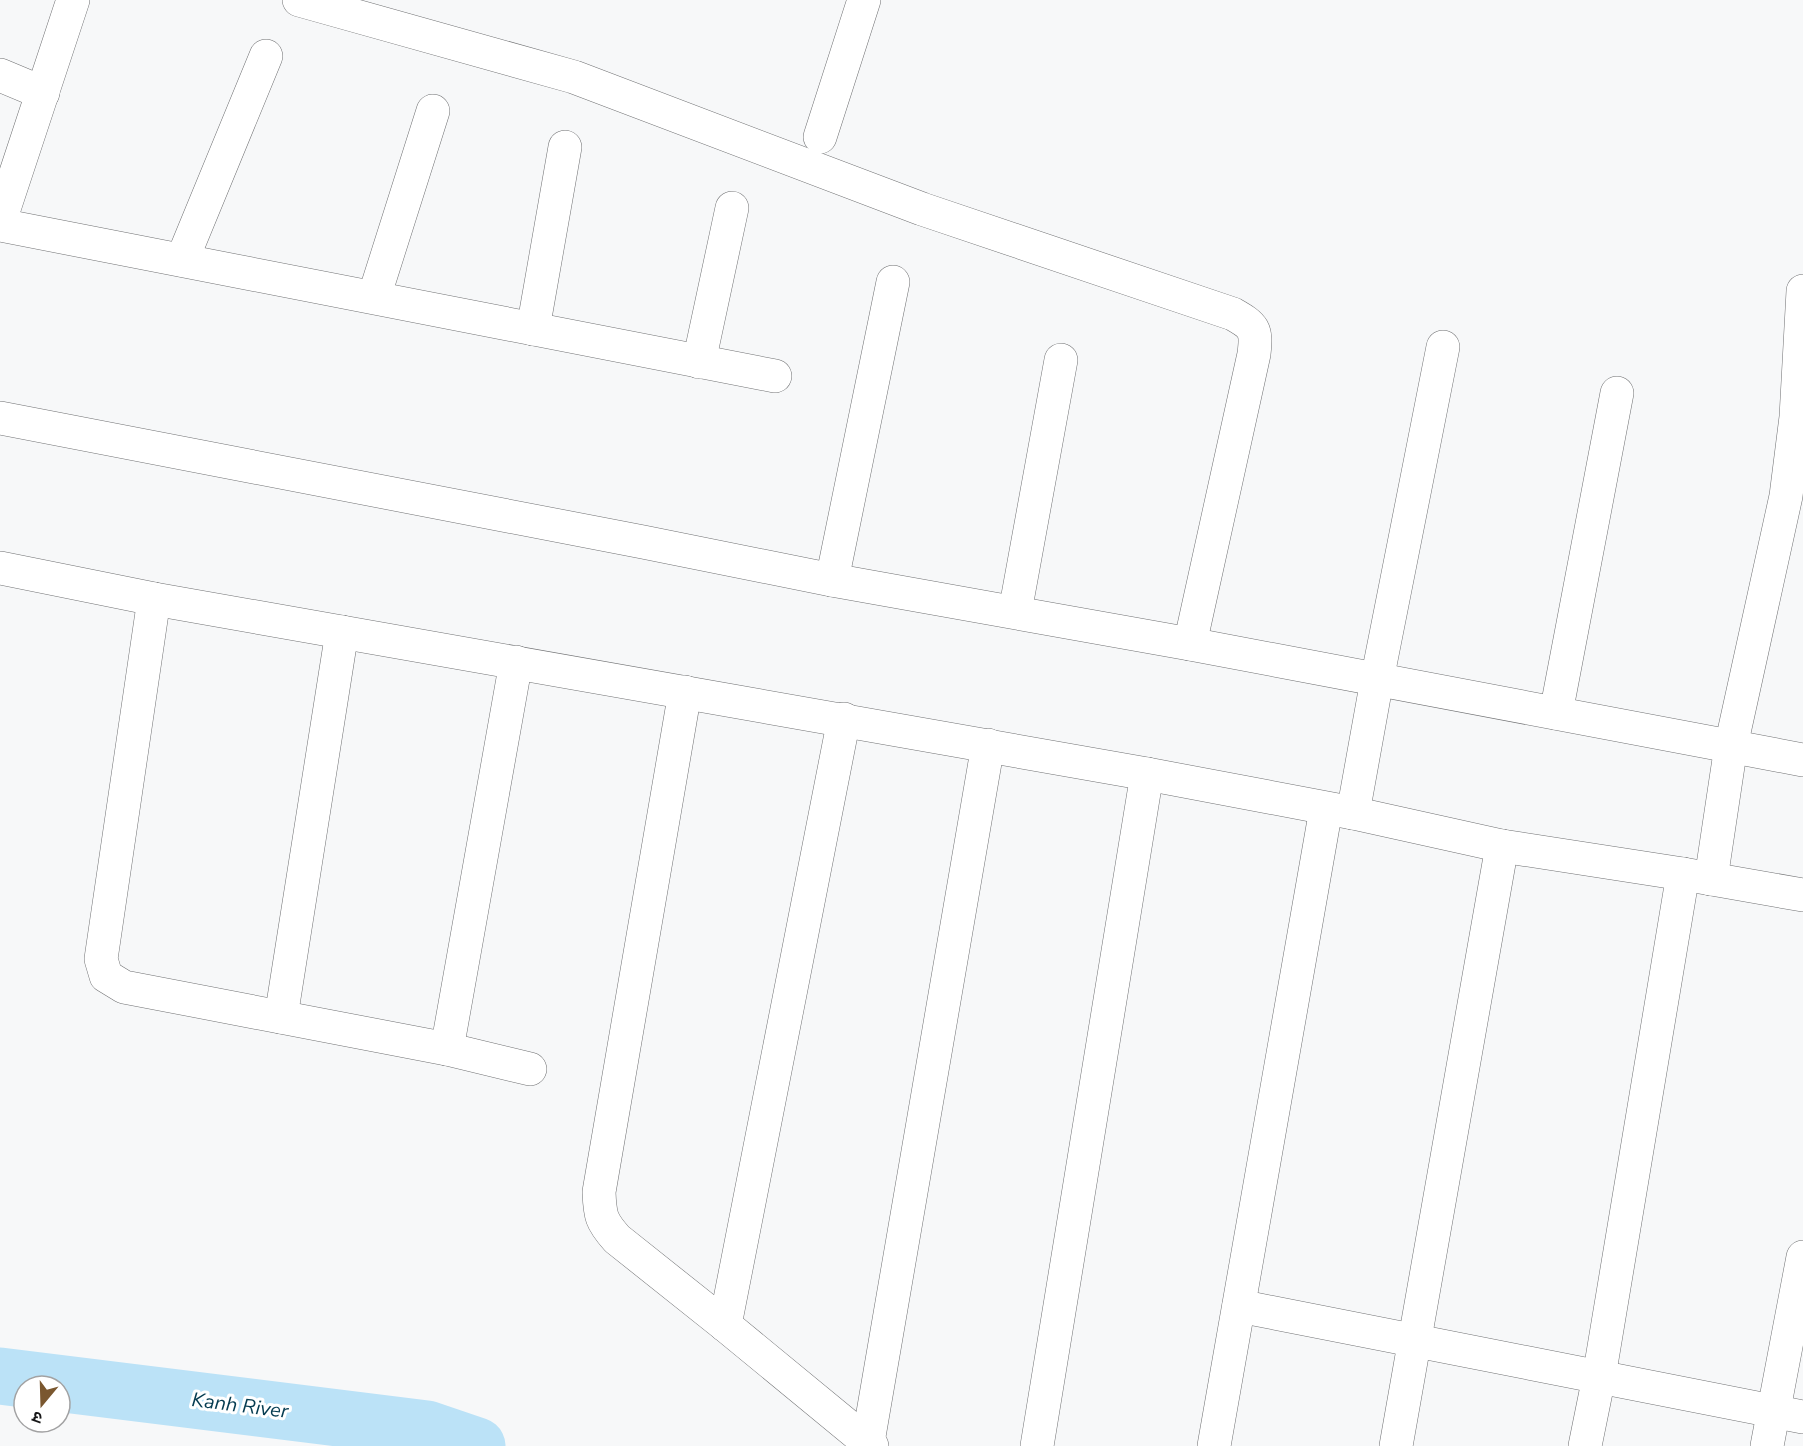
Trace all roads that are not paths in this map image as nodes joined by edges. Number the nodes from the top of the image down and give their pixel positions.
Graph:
1 (73, 0) edge
2 (299, 0) edge
3 (864, 0) edge
4 (266, 56) dead end
5 (0, 75) edge
6 (43, 93) junction
7 (433, 111) dead end
8 (820, 137) dead end
9 (565, 147) dead end
10 (732, 208) dead end
11 (0, 223) edge
12 (182, 260) junction
13 (892, 282) dead end
14 (1803, 291) edge
15 (374, 297) junction
16 (533, 329) junction
17 (1443, 347) dead end
18 (1061, 360) dead end
19 (699, 362) junction
20 (775, 376) dead end
21 (1617, 393) dead end
22 (1799, 410) edge
23 (0, 418) edge
24 (0, 568) edge
25 (832, 580) junction
26 (154, 599) junction
27 (1015, 612) junction
28 (342, 632) junction
29 (1190, 644) junction
30 (516, 662) junction
31 (1377, 680) junction
32 (685, 692) junction
33 (1556, 713) junction
34 (844, 719) junction
35 (988, 745) junction
36 (1731, 746) junction
37 (1803, 759) edge
38 (1147, 774) junction
39 (1340, 811) junction
40 (1502, 846) junction
41 (1697, 877) junction
42 (1803, 896) edge
43 (281, 1017) junction
44 (447, 1049) junction
45 (530, 1069) dead end
46 (1803, 1257) edge
47 (1239, 1306) junction
48 (725, 1325) junction
49 (1414, 1341) junction
50 (1599, 1377) junction
51 (1788, 1414) edge
52 (870, 1444) edge
53 (1037, 1446) edge
54 (1214, 1446) edge
55 (1396, 1446) edge
56 (1585, 1446) edge
57 (1767, 1446) edge

1 - 6 street
2 - 29 street
3 - 8 street
4 - 12 street
5 - 6 street
6 - 11 street
7 - 15 street
9 - 16 street
10 - 19 street
11 - 12 street
12 - 15 street
13 - 25 street
14 - 22 street
15 - 16 street
16 - 19 street
17 - 31 street
18 - 27 street
19 - 20 street
21 - 33 street
22 - 36 street
23 - 25 street
24 - 26 street
25 - 27 street
26 - 28 street
26 - 43 street
27 - 29 street
28 - 30 street
28 - 43 street
29 - 31 street
30 - 32 street
30 - 44 street
31 - 33 street
31 - 39 street
32 - 34 street
32 - 48 street
33 - 36 street
34 - 35 street
34 - 48 street
35 - 38 street
35 - 52 street
36 - 37 street
36 - 41 street
38 - 39 street
38 - 53 street
39 - 40 street
39 - 47 street
40 - 41 street
40 - 49 street
41 - 42 street
41 - 50 street
43 - 44 street
44 - 45 street
46 - 51 street
47 - 49 street
47 - 54 street
48 - 52 street
49 - 50 street
49 - 55 street
50 - 51 street
50 - 56 street
51 - 57 street

